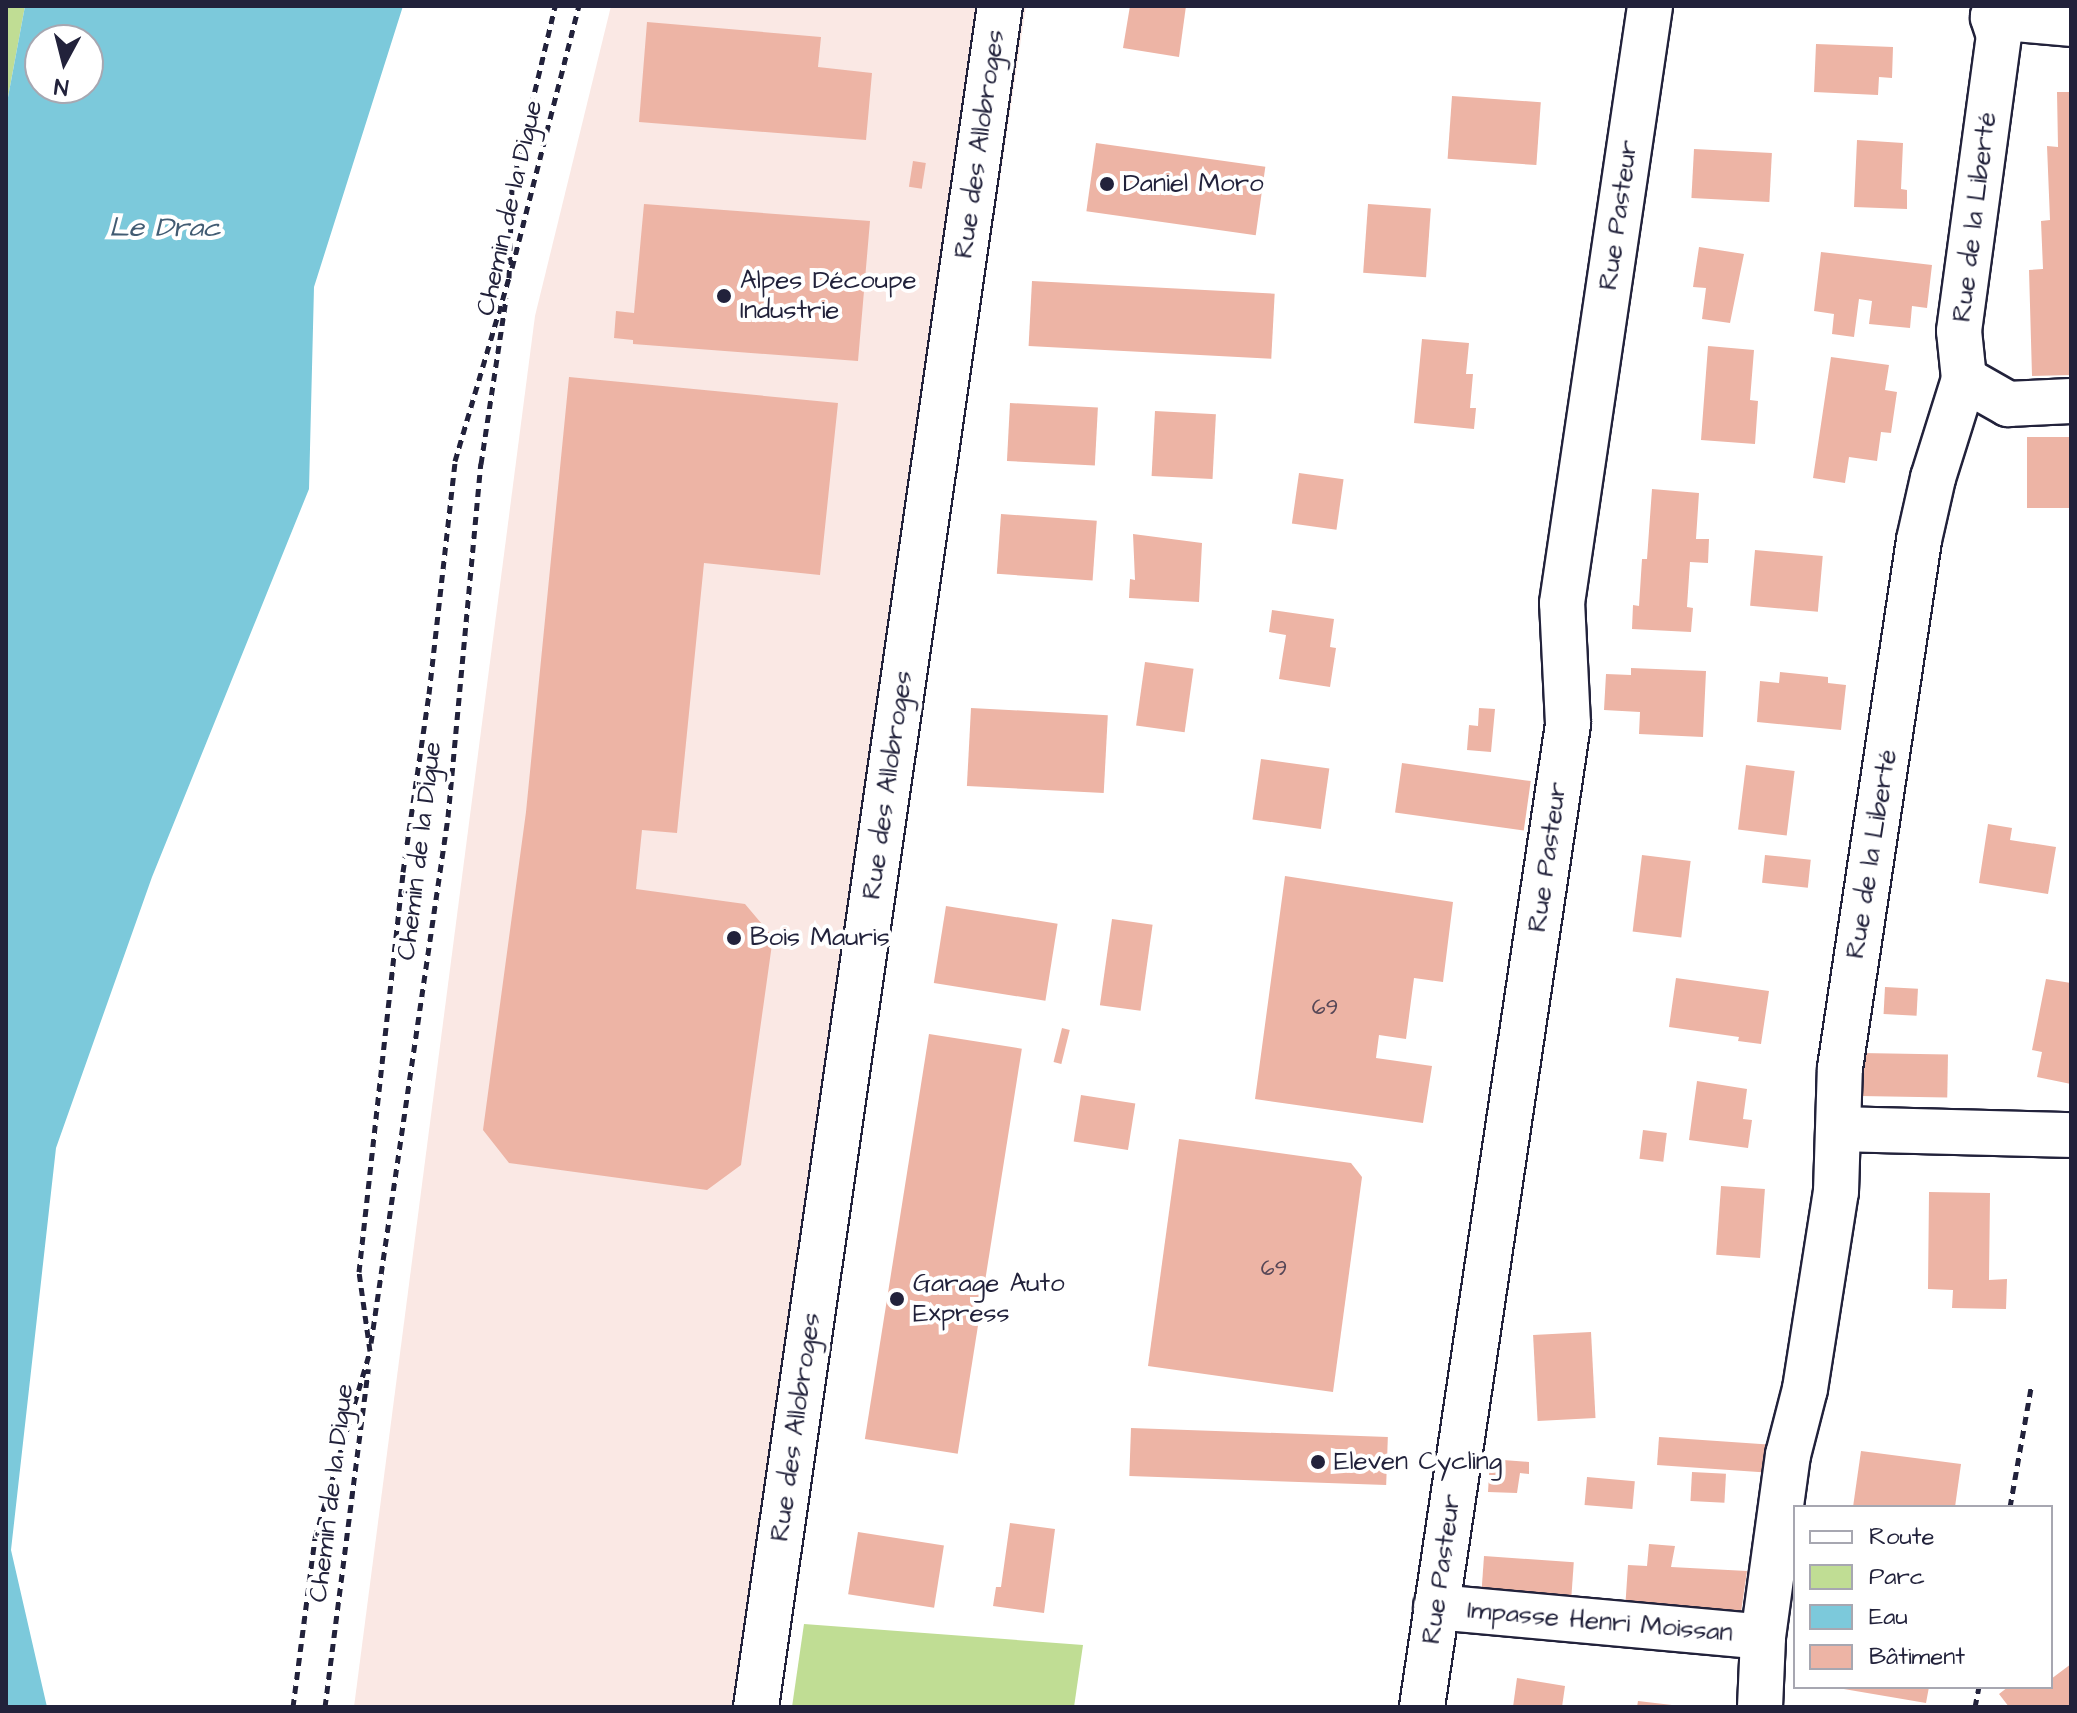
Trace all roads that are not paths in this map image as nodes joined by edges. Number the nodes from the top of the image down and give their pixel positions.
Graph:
1 (1000, 6) edge
2 (1650, 6) edge
3 (1994, 11) edge
4 (2071, 24) edge
5 (1964, 379) junction
6 (2071, 401) edge
7 (1840, 1129) junction
8 (2071, 1135) edge
9 (1436, 1607) junction
10 (1763, 1637) junction
11 (756, 1707) edge
12 (1422, 1707) edge
13 (1760, 1707) edge

1 - 11 street, Rue des Allobroges
2 - 9 street, Rue Pasteur
3 - 4 street
3 - 5 street, Rue de la Liberté
5 - 6 street
5 - 7 street, Rue de la Liberté
7 - 8 street
7 - 10 street, Rue de la Liberté
9 - 10 street, Impasse Henri Moissan
9 - 12 street, Rue Pasteur
10 - 13 street, Rue de la Liberté

